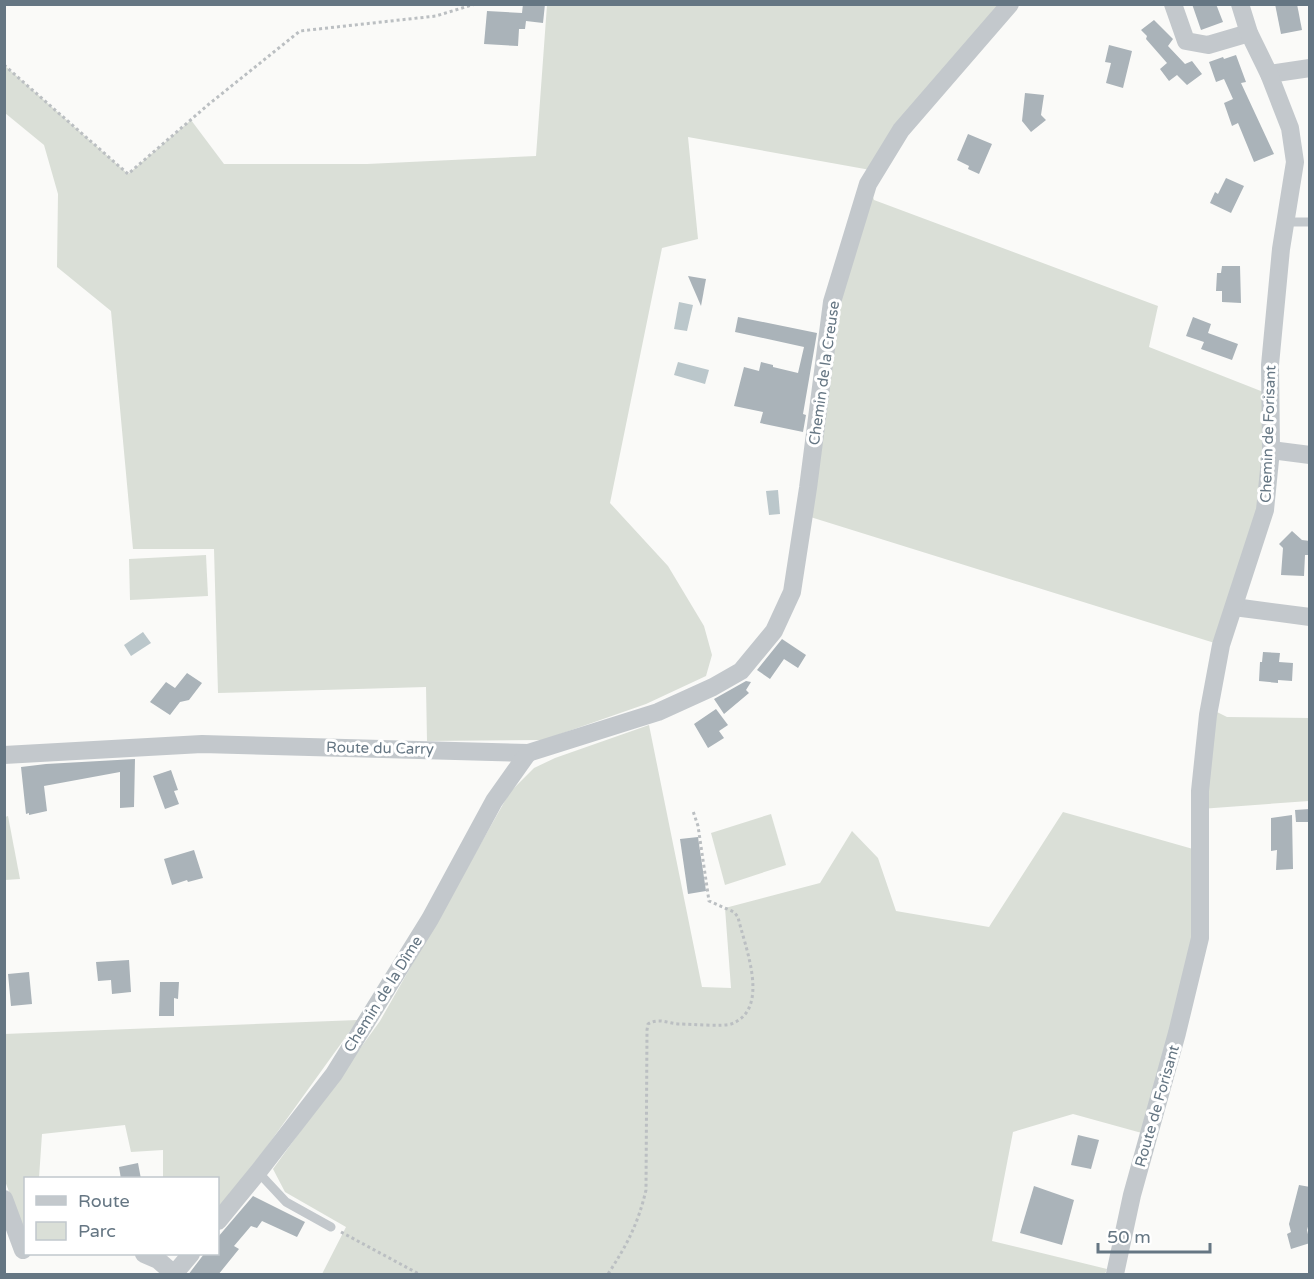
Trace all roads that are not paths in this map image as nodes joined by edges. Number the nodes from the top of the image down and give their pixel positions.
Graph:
1 (1010, 4) edge
2 (1173, 4) edge
3 (1240, 4) edge
4 (1249, 33) junction
5 (1310, 68) edge
6 (1269, 74) junction
7 (1285, 222) junction
8 (1310, 222) edge
9 (1271, 450) junction
10 (1310, 455) edge
11 (1234, 607) junction
12 (1310, 617) edge
13 (741, 671) joint
14 (528, 753) junction
15 (4, 755) edge
16 (1200, 938) joint
17 (258, 1172) junction
18 (4, 1199) edge
19 (219, 1220) edge
20 (331, 1227) road end
21 (24, 1250) edge
22 (4, 1251) edge
23 (146, 1255) edge
24 (189, 1255) edge
25 (174, 1274) edge
26 (1115, 1275) edge

1 - 13 street, Chemin de la Creuse
2 - 4 street
3 - 4 street, Chemin de Forisant
4 - 6 street, Chemin de Forisant
5 - 6 street
6 - 7 street, Chemin de Forisant
7 - 8 lane
7 - 9 street, Chemin de Forisant
9 - 10 street
9 - 11 street, Chemin de Forisant
11 - 12 street
11 - 16 street, Chemin de Forisant
13 - 14 street, Route du Carry
14 - 15 street, Route du Carry
14 - 17 street, Chemin de la Dîme
16 - 26 street, Route de Forisant
17 - 19 street, Chemin de la Dîme
17 - 20 lane
18 - 21 street
21 - 22 street
23 - 25 street
24 - 25 street

